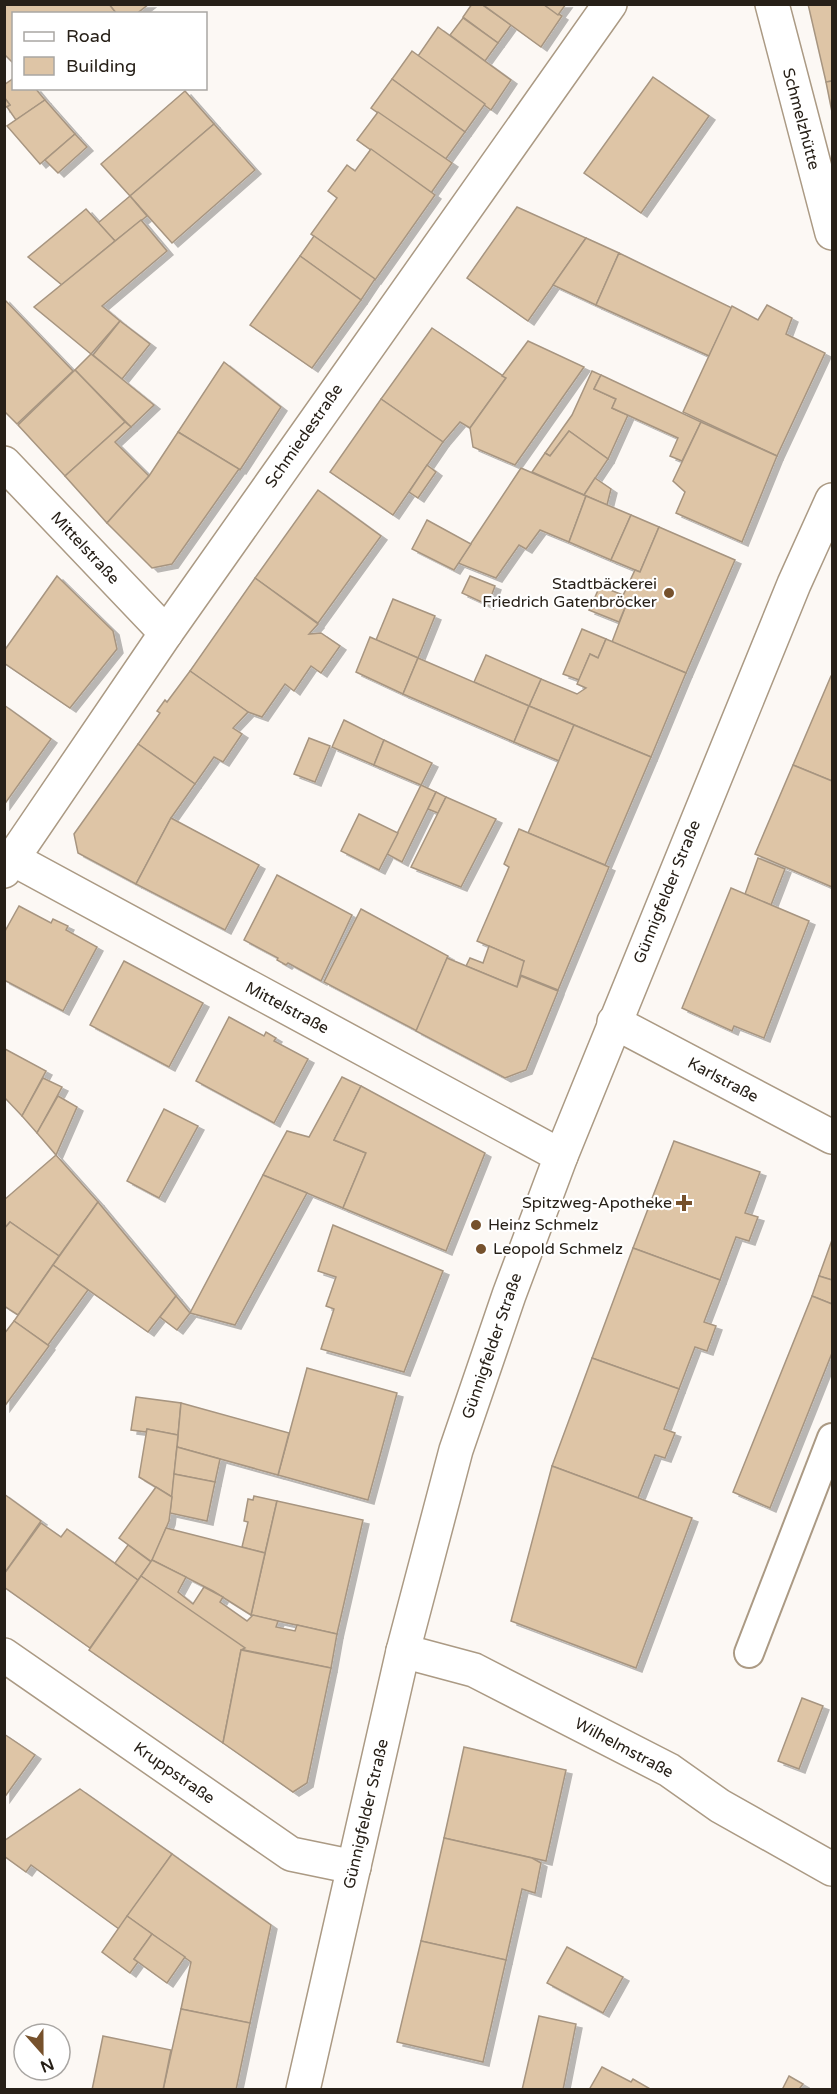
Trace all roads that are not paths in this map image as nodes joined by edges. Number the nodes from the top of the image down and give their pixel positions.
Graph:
1 (610, 4) edge
2 (772, 4) edge
3 (832, 233) edge
4 (4, 463) edge
5 (832, 500) edge
6 (166, 633) junction
7 (9, 865) edge
8 (614, 1022) junction
9 (832, 1137) edge
10 (561, 1156) junction
11 (832, 1438) edge
12 (403, 1651) junction
13 (749, 1653) dead end
14 (4, 1655) edge
15 (354, 1867) junction
16 (832, 1869) edge
17 (303, 2090) edge

1 - 6 street, Schmiedestraße
2 - 3 street, Schmelzhütte
4 - 6 street, Mittelstraße
5 - 8 street, Günnigfelder Straße
6 - 7 street, Schmiedestraße
7 - 10 street, Mittelstraße
8 - 9 street, Karlstraße
8 - 10 street, Günnigfelder Straße
10 - 12 street, Günnigfelder Straße
11 - 13 lane
12 - 15 street, Günnigfelder Straße
12 - 16 street, Wilhelmstraße
14 - 15 street, Kruppstraße
15 - 17 street, Günnigfelder Straße

